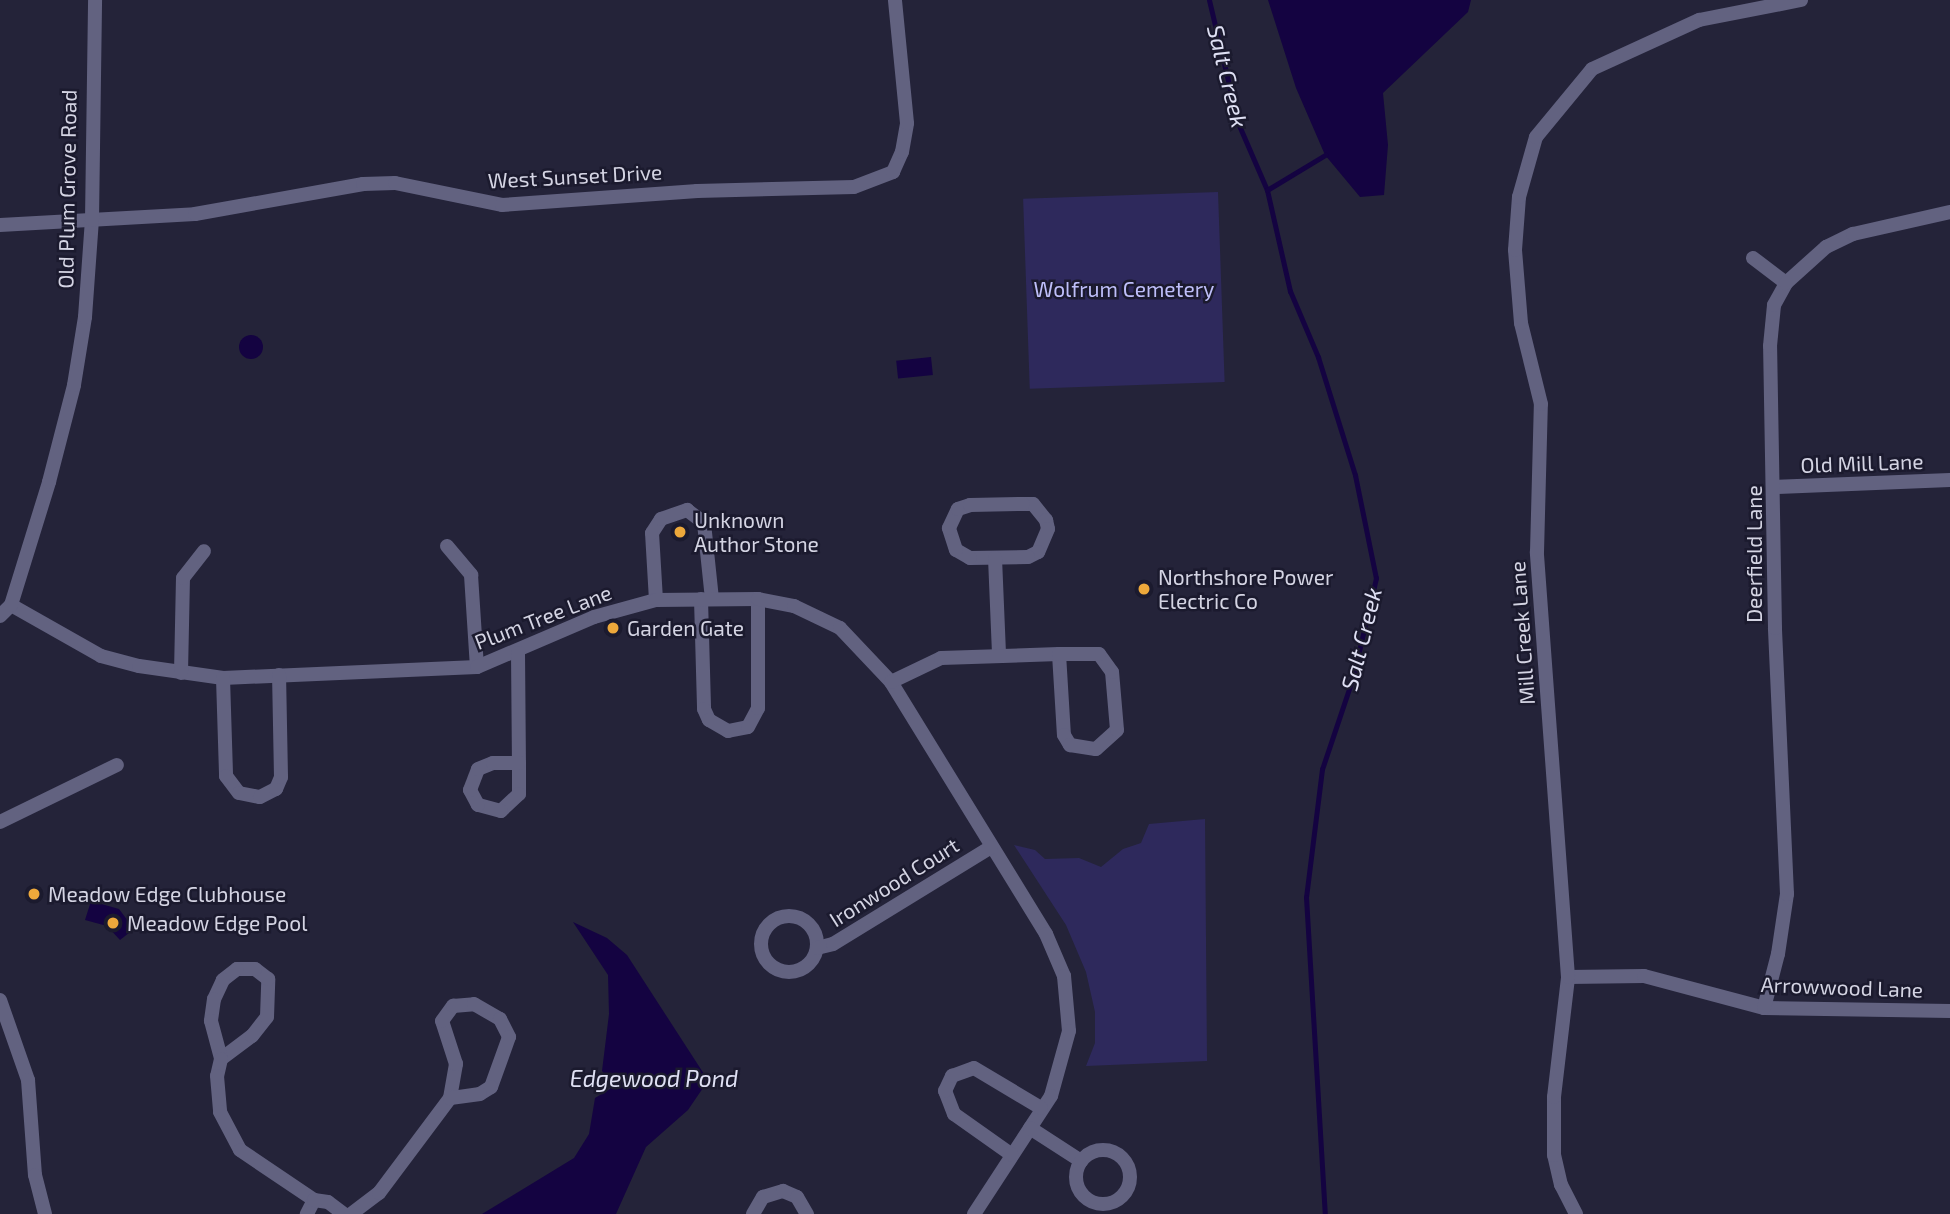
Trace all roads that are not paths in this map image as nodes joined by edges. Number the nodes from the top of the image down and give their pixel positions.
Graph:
1 (95, 0) edge
2 (895, 0) edge
3 (1801, 0) edge
4 (1950, 212) edge
5 (92, 220) junction
6 (0, 225) edge
7 (1754, 258) dead end
8 (1786, 283) junction
9 (1950, 480) edge
10 (1775, 487) junction
11 (447, 546) dead end
12 (204, 551) dead end
13 (995, 558) junction
14 (706, 599) junction
15 (758, 599) junction
16 (656, 600) junction
17 (10, 605) junction
18 (0, 616) edge
19 (518, 653) junction
20 (999, 653) junction
21 (1059, 654) junction
22 (478, 667) junction
23 (181, 673) junction
24 (279, 676) junction
25 (223, 678) junction
26 (891, 682) junction
27 (519, 763) dead end
28 (117, 765) dead end
29 (0, 822) edge
30 (991, 848) junction
31 (817, 948) junction
32 (1569, 977) junction
33 (0, 1000) edge
34 (1764, 1008) junction
35 (1950, 1011) edge
36 (220, 1059) junction
37 (450, 1098) junction
38 (1041, 1108) junction
39 (1030, 1128) junction
40 (1012, 1155) junction
41 (1081, 1161) dead end
42 (314, 1200) junction
43 (45, 1214) edge
44 (307, 1214) edge
45 (344, 1214) edge
46 (351, 1214) edge
47 (753, 1214) edge
48 (807, 1214) edge
49 (974, 1214) edge
50 (1576, 1214) edge

1 - 5 street, Old Plum Grove Road
2 - 5 street, West Sunset Drive
3 - 32 street, Mill Creek Lane
4 - 8 street, Deerfield Lane
5 - 6 street, West Sunset Drive
5 - 17 street, Old Plum Grove Road
7 - 8 street
8 - 10 street, Deerfield Lane
9 - 10 street, Old Mill Lane
10 - 34 street, Deerfield Lane
11 - 22 street
12 - 23 street
13 - 13 street
13 - 20 street
14 - 15 street, Plum Tree Lane
14 - 15 street
14 - 16 street, Plum Tree Lane
14 - 16 street
15 - 26 street, Plum Tree Lane
16 - 19 street, Plum Tree Lane
17 - 18 street, Old Plum Grove Road
17 - 23 street, Plum Tree Lane
19 - 22 street, Plum Tree Lane
19 - 27 street
20 - 21 street
20 - 26 street
21 - 21 street
22 - 24 street, Plum Tree Lane
23 - 25 street, Plum Tree Lane
24 - 25 street, Plum Tree Lane
24 - 25 street
26 - 30 street, Plum Tree Lane
28 - 29 street
30 - 31 street, Ironwood Court
30 - 38 street, Plum Tree Lane
31 - 31 street, Ironwood Court
32 - 34 street, Arrowwood Lane
32 - 50 street, Mill Creek Lane
33 - 43 street
34 - 35 street, Arrowwood Lane
36 - 36 street
36 - 42 street
37 - 37 street
37 - 46 street
38 - 39 street, Plum Tree Lane
38 - 40 street
39 - 40 street, Plum Tree Lane
39 - 41 street
40 - 49 street, Plum Tree Lane
42 - 44 street
42 - 45 street
47 - 48 street

